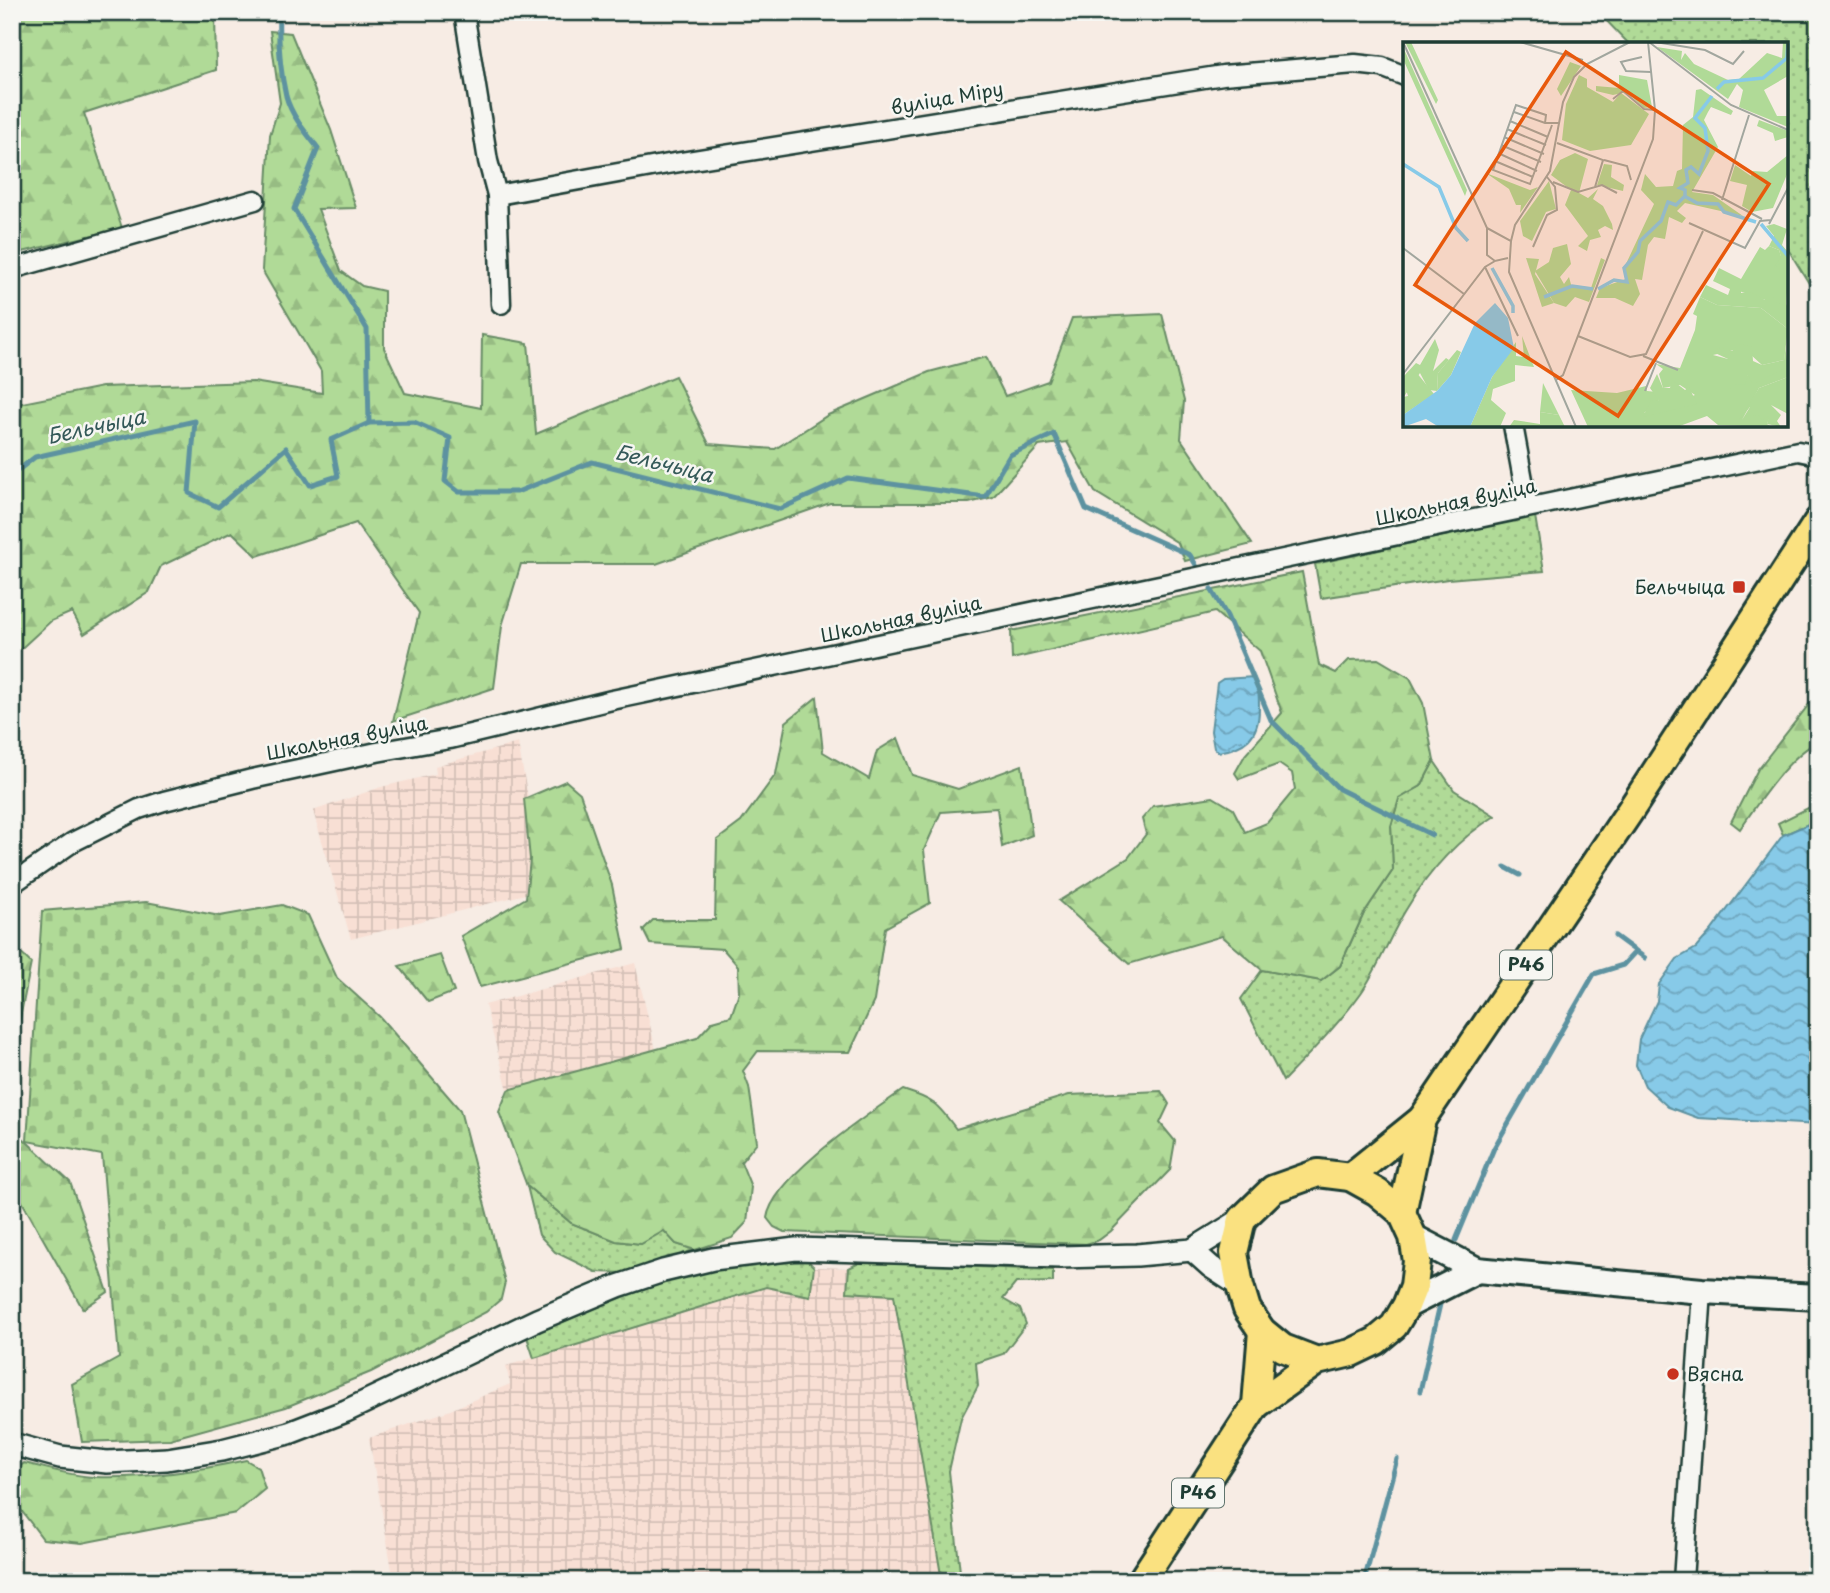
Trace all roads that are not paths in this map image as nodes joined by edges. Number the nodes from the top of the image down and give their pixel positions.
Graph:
1 (464, 12) edge
2 (1403, 75) edge
3 (496, 195) junction
4 (255, 201) dead end
5 (12, 269) edge
6 (501, 303) dead end
7 (1513, 427) edge
8 (1818, 454) edge
9 (1528, 507) junction
10 (1818, 521) edge
11 (12, 884) edge
12 (1422, 1119) junction
13 (1350, 1177) junction
14 (1402, 1213) junction
15 (1242, 1219) junction
16 (1413, 1237) junction
17 (1192, 1250) junction
18 (1477, 1270) junction
19 (1240, 1286) junction
20 (1702, 1291) junction
21 (1818, 1297) edge
22 (1406, 1306) junction
23 (1262, 1331) junction
24 (1317, 1361) junction
25 (1256, 1405) junction
26 (12, 1444) edge
27 (1141, 1581) edge
28 (1683, 1581) edge

1 - 3 street
2 - 3 street, вуліца Міру
3 - 6 street
4 - 5 street
7 - 9 street
8 - 9 street, Школьная вуліца
9 - 11 street, Школьная вуліца
10 - 12 main road, Р46
12 - 13 main road, Р46
12 - 14 main road, Р46
13 - 14 main road, Р46
13 - 15 main road, Р46
14 - 16 main road, Р46
15 - 17 street
15 - 19 main road
16 - 18 main road
16 - 22 main road, Р46
17 - 19 street
17 - 26 street
18 - 20 main road
18 - 22 main road
19 - 23 main road
20 - 21 main road
20 - 28 street
22 - 24 main road, Р46
23 - 24 main road
23 - 25 main road, Р46
24 - 25 main road, Р46
25 - 27 main road, Р46

